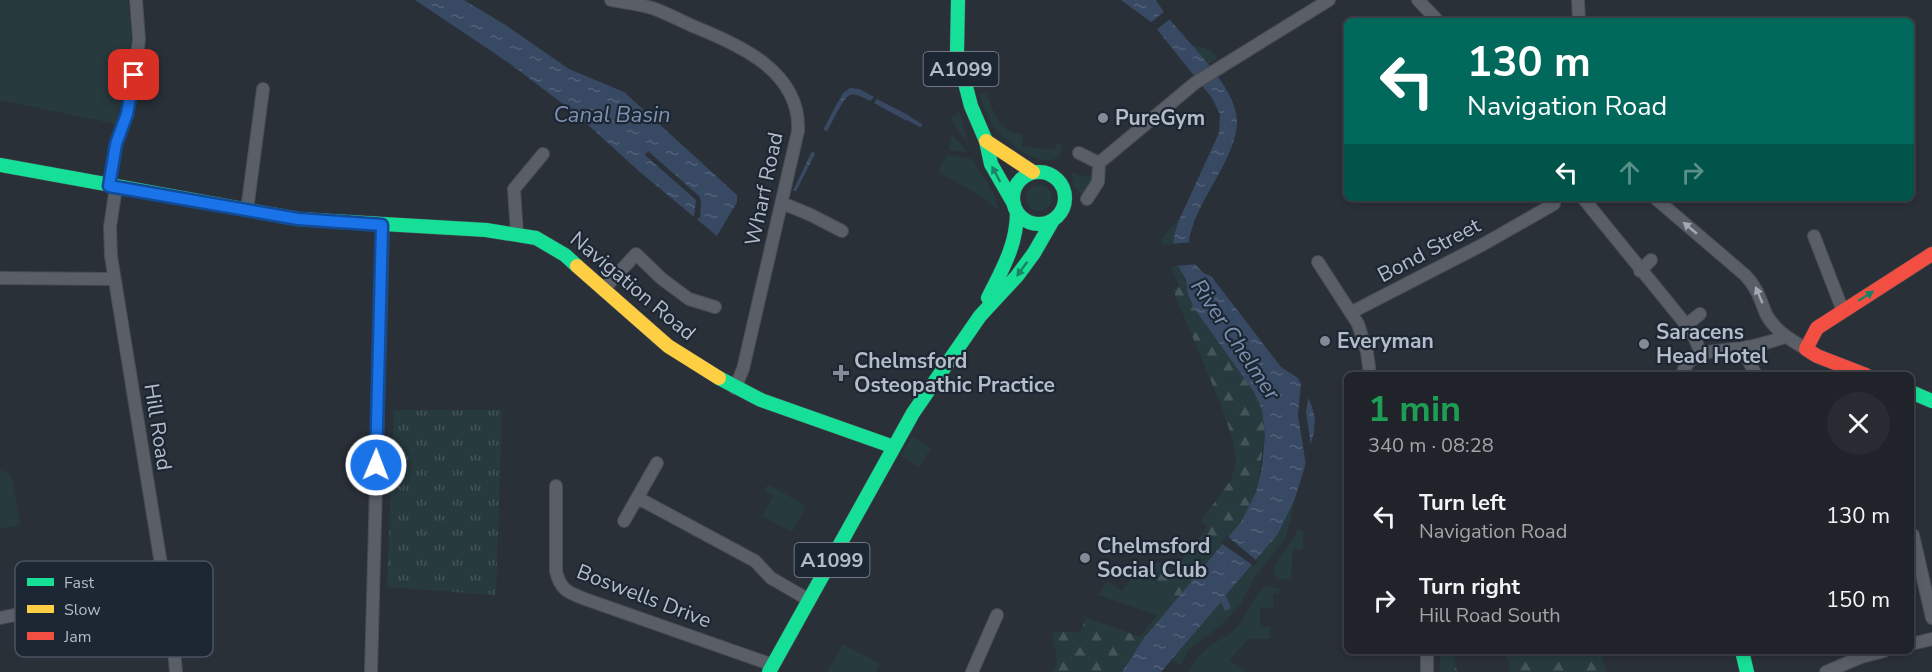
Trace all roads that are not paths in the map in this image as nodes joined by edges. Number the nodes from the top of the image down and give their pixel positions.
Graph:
1 (135, 0) edge
2 (611, 0) edge
3 (958, 0) edge
4 (1329, 0) edge
5 (1418, 0) edge
6 (1578, 0) edge
7 (1435, 18) edge
8 (1579, 18) edge
9 (263, 89) dead end
10 (985, 138) junction
11 (1078, 153) dead end
12 (543, 154) dead end
13 (1099, 163) junction
14 (0, 165) edge
15 (1033, 172) junction
16 (112, 186) junction
17 (1086, 199) dead end
18 (1585, 201) edge
19 (1659, 201) edge
20 (782, 203) junction
21 (1554, 204) dead end
22 (1015, 208) junction
23 (247, 210) junction
24 (1053, 220) junction
25 (382, 225) junction
26 (842, 231) dead end
27 (517, 234) junction
28 (1814, 236) dead end
29 (1932, 254) edge
30 (1651, 260) dead end
31 (1318, 261) dead end
32 (1640, 271) junction
33 (0, 278) edge
34 (114, 279) junction
35 (603, 290) junction
36 (715, 307) dead end
37 (1843, 311) junction
38 (1352, 312) junction
39 (1700, 314) dead end
40 (980, 316) junction
41 (1686, 325) junction
42 (1785, 337) junction
43 (1742, 348) junction
44 (1806, 349) junction
45 (1701, 353) junction
46 (1370, 372) edge
47 (1684, 372) edge
48 (1754, 372) edge
49 (1858, 372) edge
50 (735, 388) junction
51 (1914, 393) edge
52 (1932, 401) edge
53 (894, 447) junction
54 (657, 463) dead end
55 (556, 486) dead end
56 (638, 498) junction
57 (624, 521) dead end
58 (1914, 539) edge
59 (160, 561) edge
60 (809, 600) junction
61 (15, 615) edge
62 (997, 615) dead end
63 (0, 618) edge
64 (1932, 618) edge
65 (1932, 639) edge
66 (1914, 643) edge
67 (1428, 654) edge
68 (1743, 654) edge
69 (1872, 654) edge
70 (174, 657) edge
71 (771, 669) edge
72 (176, 672) edge
73 (370, 672) edge
74 (972, 672) edge
75 (1427, 672) edge
76 (1747, 672) edge
77 (1826, 672) edge

1 - 16 street, Hill Road
2 - 20 street, Wharf Road
3 - 10 street, A1099
4 - 13 street
5 - 7 street
6 - 8 street
9 - 23 street
10 - 15 street, A1099
22 -> 10 street, A1099
11 - 13 street
12 - 27 street
13 - 17 street
14 - 16 street, Navigation Road
15 - 22 street, A1099
15 - 24 street, A1099
16 - 23 street, Navigation Road
16 - 34 street, Hill Road
18 - 32 street
42 -> 19 street
20 - 26 street
20 - 50 street, Wharf Road
21 - 38 street, Bond Street
22 - 24 street
22 - 40 street, A1099
23 - 25 street, Navigation Road
24 -> 40 street, A1099
25 - 27 street, Navigation Road
25 - 73 street
27 - 35 street, Navigation Road
28 - 37 street
37 -> 29 street
30 - 32 street
31 - 38 street
32 - 41 street
33 - 34 street
34 - 59 street, Hill Road
35 - 36 street
35 - 50 street, Navigation Road
37 - 44 street
38 - 46 street
39 - 41 street
40 - 53 street, A1099
41 - 45 street
42 - 43 street
42 - 44 street
43 - 45 street
43 - 48 street
44 - 49 street
45 - 47 street
50 - 53 street, Navigation Road
51 - 52 street
53 - 60 street, A1099
54 - 56 street
55 - 71 street, Boswells Drive
56 - 57 street
56 - 60 street
58 - 64 street
60 - 71 street, A1099
61 - 63 street
62 - 74 street
65 - 66 street
67 - 75 street
68 - 76 street
69 - 77 street
70 - 72 street, Hill Road

